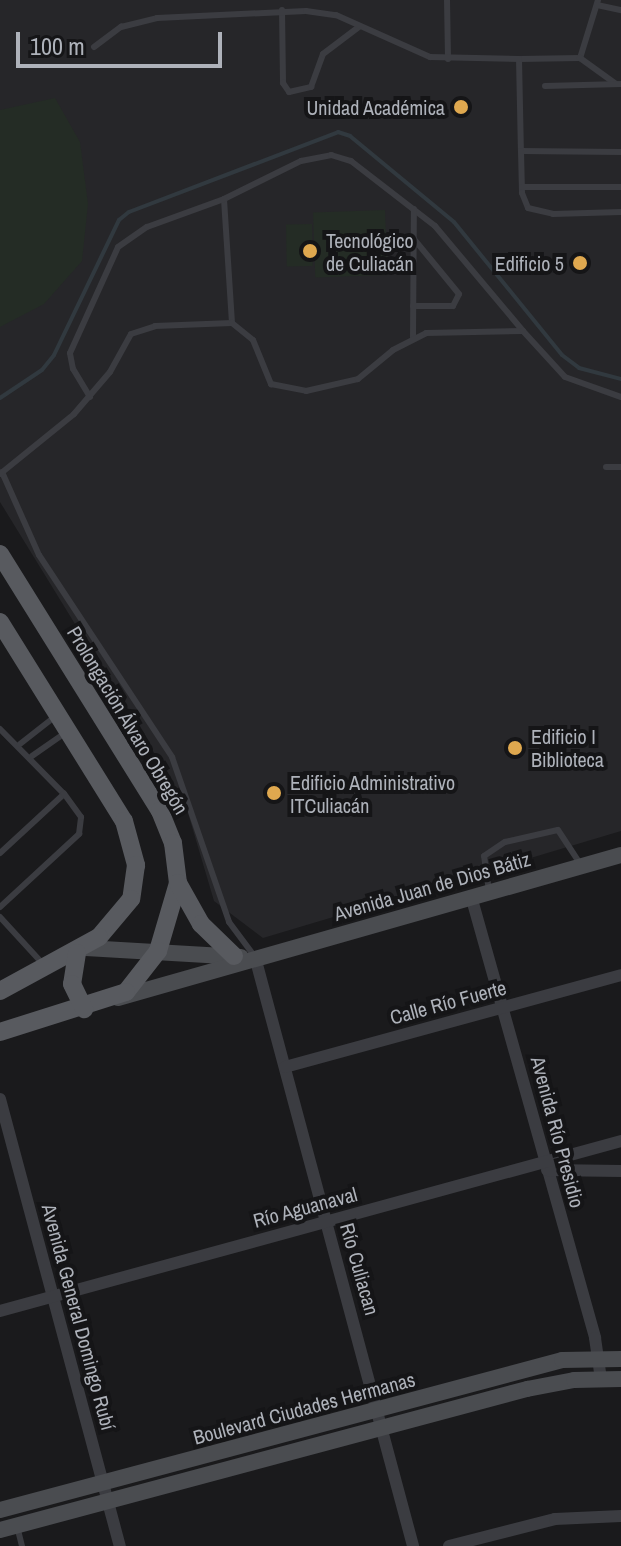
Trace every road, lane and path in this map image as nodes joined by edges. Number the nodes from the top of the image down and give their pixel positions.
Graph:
1 (447, 0) edge
2 (597, 3) edge
3 (282, 10) junction
4 (621, 10) edge
5 (360, 26) junction
6 (94, 47) dead end
7 (580, 58) junction
8 (448, 59) junction
9 (519, 59) junction
10 (619, 84) edge
11 (545, 86) dead end
12 (521, 151) junction
13 (621, 152) edge
14 (522, 187) junction
15 (621, 187) edge
16 (224, 199) junction
17 (414, 208) junction
18 (621, 212) edge
19 (414, 239) junction
20 (413, 306) junction
21 (232, 323) junction
22 (523, 331) junction
23 (413, 337) junction
24 (90, 397) junction
25 (621, 397) edge
26 (606, 467) dead end
27 (621, 467) edge
28 (1, 473) edge
29 (0, 554) edge
30 (0, 622) edge
31 (62, 723) junction
32 (0, 729) edge
33 (20, 744) junction
34 (32, 756) junction
35 (64, 794) junction
36 (0, 853) edge
37 (621, 855) edge
38 (581, 865) junction
39 (178, 883) junction
40 (489, 891) junction
41 (471, 896) junction
42 (0, 907) edge
43 (0, 917) edge
44 (81, 950) junction
45 (158, 951) junction
46 (234, 956) junction
47 (255, 957) junction
48 (46, 967) junction
49 (621, 975) edge
50 (0, 991) edge
51 (116, 999) junction
52 (503, 1007) junction
53 (84, 1009) junction
54 (0, 1032) edge
55 (285, 1067) junction
56 (0, 1099) edge
57 (621, 1141) edge
58 (546, 1166) junction
59 (621, 1171) edge
60 (327, 1222) junction
61 (52, 1298) junction
62 (0, 1311) edge
63 (600, 1358) junction
64 (621, 1359) edge
65 (601, 1379) junction
66 (621, 1379) edge
67 (379, 1409) junction
68 (381, 1429) junction
69 (103, 1483) junction
70 (109, 1502) junction
71 (0, 1510) edge
72 (621, 1516) edge
73 (8, 1528) edge
74 (22, 1546) edge
75 (120, 1546) edge
76 (413, 1546) edge
77 (449, 1546) edge

1 - 8 lane
2 - 4 lane
2 - 7 lane
3 - 5 lane
3 - 5 lane
3 - 6 lane
5 - 8 lane
7 - 9 lane
7 - 10 lane
8 - 9 lane
9 - 12 lane
10 - 11 lane
12 - 13 lane
12 - 14 lane
14 - 15 lane
14 - 18 lane
16 - 17 lane
16 - 21 lane
16 - 24 lane
17 - 19 lane
17 - 22 lane
19 - 20 lane
19 - 20 lane
20 - 23 lane
21 - 23 lane
21 - 24 lane
22 - 23 lane
22 - 25 lane
24 - 28 lane
26 - 27 lane
28 - 47 lane
29 - 39 main road, Prolongación Álvaro Obregón
30 - 31 main road
31 - 33 lane
31 - 34 lane
31 - 44 main road
32 - 33 lane
33 - 34 lane
34 - 35 lane
35 - 36 lane
35 - 42 lane
37 - 38 main road, Avenida Juan de Dios Bátiz
38 - 40 main road, Avenida Juan de Dios Bátiz
38 - 40 lane
39 - 45 main road, Prolongación Álvaro Obregón
39 - 46 main road
40 - 41 main road, Avenida Juan de Dios Bátiz
41 - 47 main road, Avenida Juan de Dios Bátiz
41 - 52 street, Avenida Río Presidio
43 - 48 lane
44 - 45 main road, Avenida Juan de Dios Bátiz
44 - 48 main road
44 - 53 main road
45 - 46 main road, Avenida Juan de Dios Bátiz
45 - 51 main road, Prolongación Álvaro Obregón
46 - 47 main road, Avenida Juan de Dios Bátiz
47 - 51 main road, Avenida Juan de Dios Bátiz
47 - 55 street, Río Culiacan
48 - 50 main road
49 - 52 street, Calle Río Fuerte
51 - 53 main road
52 - 55 street, Calle Río Fuerte
52 - 58 street, Avenida Río Presidio
53 - 54 main road
55 - 60 street, Río Culiacan
56 - 61 street, Avenida General Domingo Rubí
57 - 58 street, Río Aguanaval
58 - 59 street
58 - 60 street, Río Aguanaval
58 - 63 street, Avenida Río Presidio
60 - 61 street, Río Aguanaval
60 - 67 street, Río Culiacan
61 - 62 street, Río Aguanaval
61 - 69 street, Avenida General Domingo Rubí
63 - 64 main road, Boulevard Ciudades Hermanas
63 - 65 street, Avenida Río Presidio
63 - 67 main road, Boulevard Ciudades Hermanas
65 - 66 main road, Boulevard Ciudades Hermanas
65 - 68 main road, Boulevard Ciudades Hermanas
67 - 68 street, Río Culiacan
67 - 69 main road, Boulevard Ciudades Hermanas
68 - 70 main road, Boulevard Ciudades Hermanas
68 - 76 street, Río Culiacan
69 - 70 street, Avenida General Domingo Rubí
69 - 71 main road, Boulevard Ciudades Hermanas
70 - 73 main road, Boulevard Ciudades Hermanas
70 - 75 street, Avenida General Domingo Rubí
72 - 77 street
73 - 74 lane

